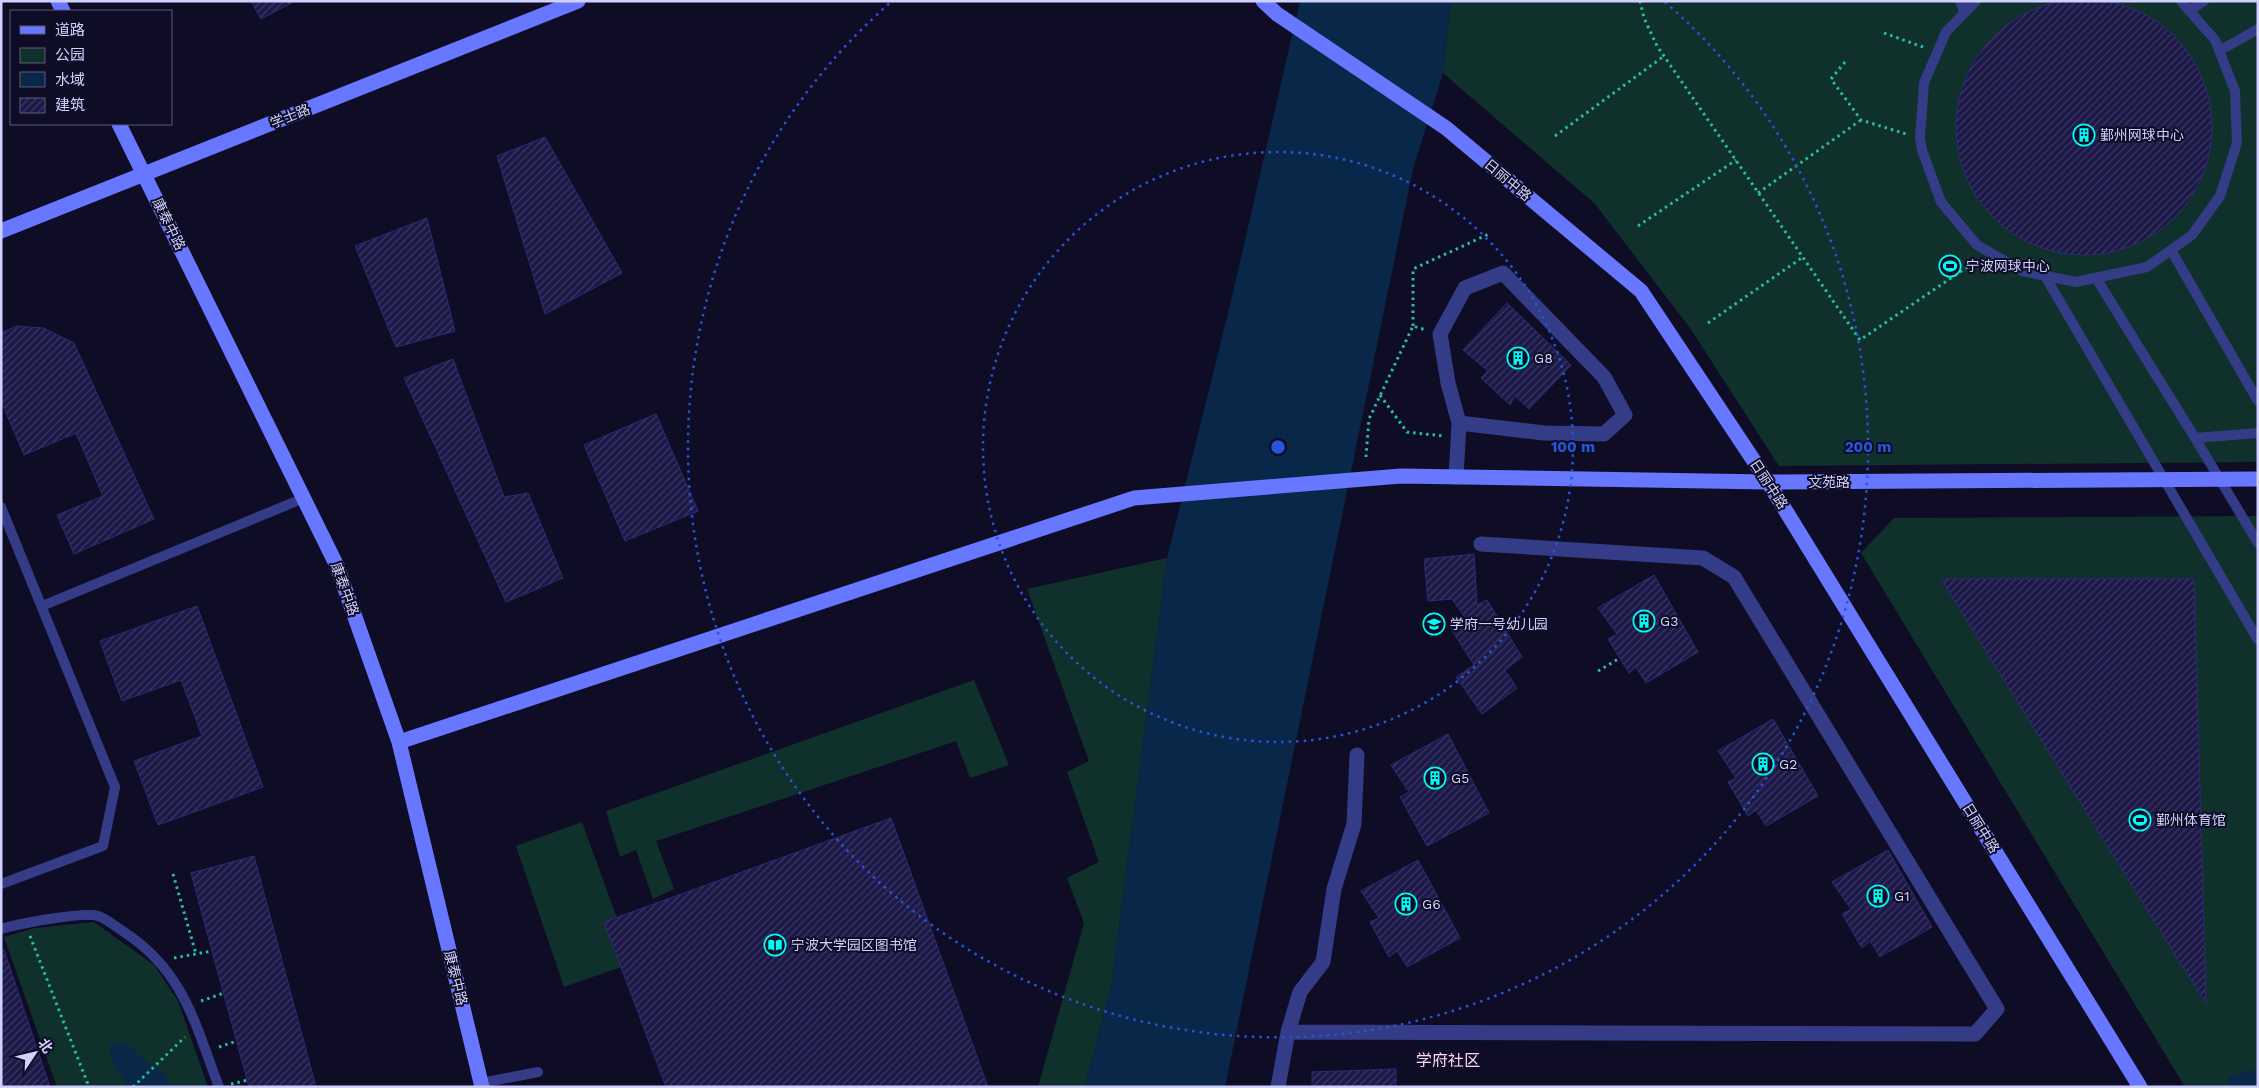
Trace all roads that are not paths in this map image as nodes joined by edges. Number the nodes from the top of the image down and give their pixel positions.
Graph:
1 (578, 1) edge
2 (1263, 1) edge
3 (1960, 1) edge
4 (1976, 1) edge
5 (2181, 1) edge
6 (2204, 1) edge
7 (2190, 11) junction
8 (1964, 13) junction
9 (2258, 29) edge
10 (2219, 51) junction
11 (120, 125) edge
12 (144, 174) junction
13 (1, 231) edge
14 (2171, 250) junction
15 (2045, 276) junction
16 (2096, 278) junction
17 (2258, 401) edge
18 (1459, 430) junction
19 (2258, 433) edge
20 (2194, 438) junction
21 (1456, 477) junction
22 (2164, 479) junction
23 (2221, 479) junction
24 (2258, 479) edge
25 (1768, 482) junction
26 (304, 498) junction
27 (1, 507) edge
28 (2258, 543) edge
29 (1481, 544) dead end
30 (42, 606) junction
31 (2258, 640) edge
32 (399, 742) junction
33 (1357, 755) dead end
34 (1, 884) edge
35 (1, 929) edge
36 (1288, 1032) junction
37 (538, 1072) dead end
38 (482, 1085) edge
39 (219, 1087) edge
40 (1278, 1087) edge
41 (2140, 1087) edge

1 - 12 street, 学士路
2 - 25 street, 日丽中路
3 - 8 lane
4 - 8 lane
5 - 7 lane
6 - 7 lane
7 - 10 lane
8 - 15 lane
9 - 10 lane
10 - 14 lane
11 - 12 street, 康泰中路
12 - 13 street, 学士路
12 - 26 street, 康泰中路
14 - 16 lane
14 - 17 lane
15 - 16 lane
15 - 22 lane
16 - 20 lane
18 - 18 street
18 - 21 street
19 - 20 lane
20 - 23 lane
21 - 25 street, 文苑路
21 - 32 street, 文苑路
22 - 23 street, 文苑路
22 - 25 street, 文苑路
22 - 31 lane
23 - 24 street, 文苑路
23 - 28 lane
25 - 41 street, 日丽中路
26 - 30 lane
26 - 32 street, 康泰中路
27 - 30 lane
29 - 36 street
30 - 34 lane
32 - 38 street, 康泰中路
33 - 36 street
35 - 39 lane
36 - 40 street
37 - 38 lane

